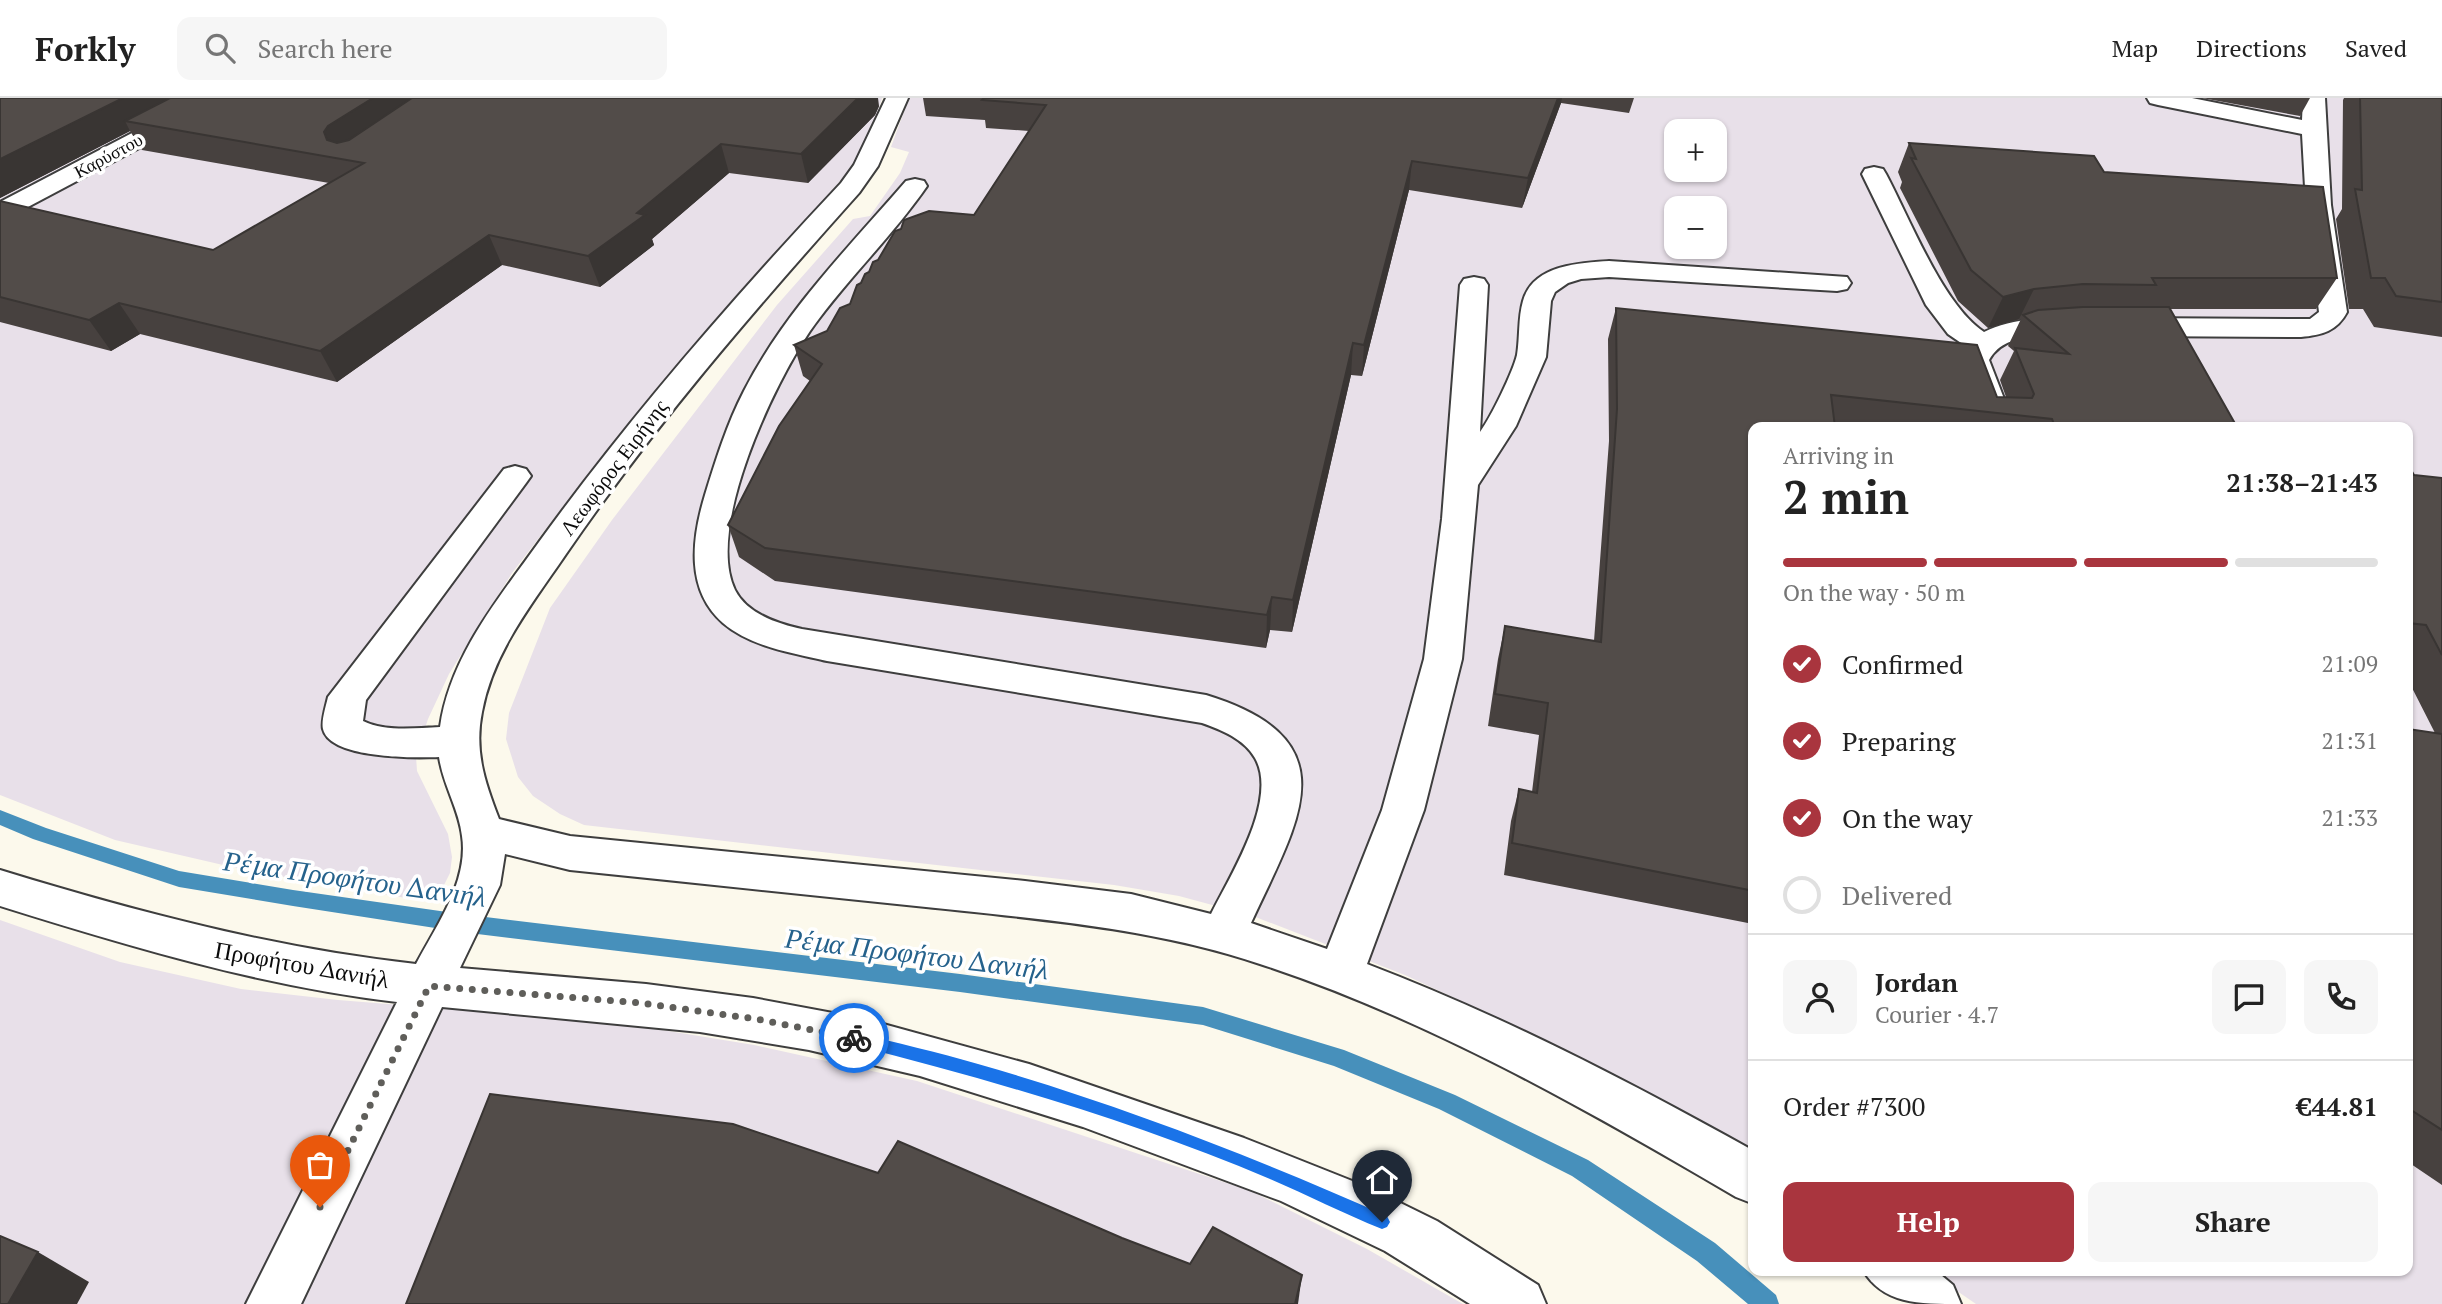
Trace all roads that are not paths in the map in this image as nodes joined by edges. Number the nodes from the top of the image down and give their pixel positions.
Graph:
1 (216, 98) edge
2 (897, 98) edge
3 (2158, 98) edge
4 (2314, 98) edge
5 (2313, 129) junction
6 (1874, 174) dead end
7 (915, 186) dead end
8 (0, 212) edge
9 (1837, 283) dead end
10 (1474, 285) dead end
11 (1983, 345) junction
12 (1997, 422) edge
13 (515, 476) dead end
14 (1462, 484) junction
15 (458, 742) junction
16 (484, 832) junction
17 (0, 888) edge
18 (1224, 934) junction
19 (437, 970) junction
20 (1340, 974) junction
21 (1748, 1177) edge
22 (1898, 1276) edge
23 (273, 1304) edge
24 (1519, 1304) edge
25 (1934, 1304) edge

1 - 8 street, Καρύστου
2 - 15 street, Λεωφόρος Ειρήνης
3 - 5 street
4 - 5 street
5 - 11 street
6 - 11 street
7 - 18 street
9 - 14 street
10 - 14 street
11 - 12 street
13 - 15 street
14 - 20 street
15 - 16 street, Λεωφόρος Ειρήνης
16 - 18 street
16 - 19 street, Λεωφόρος Ειρήνης
17 - 19 street, Προφήτου Δανιήλ
18 - 20 street
19 - 23 street
19 - 24 street, Προφήτου Δανιήλ
20 - 21 street
22 - 25 street

